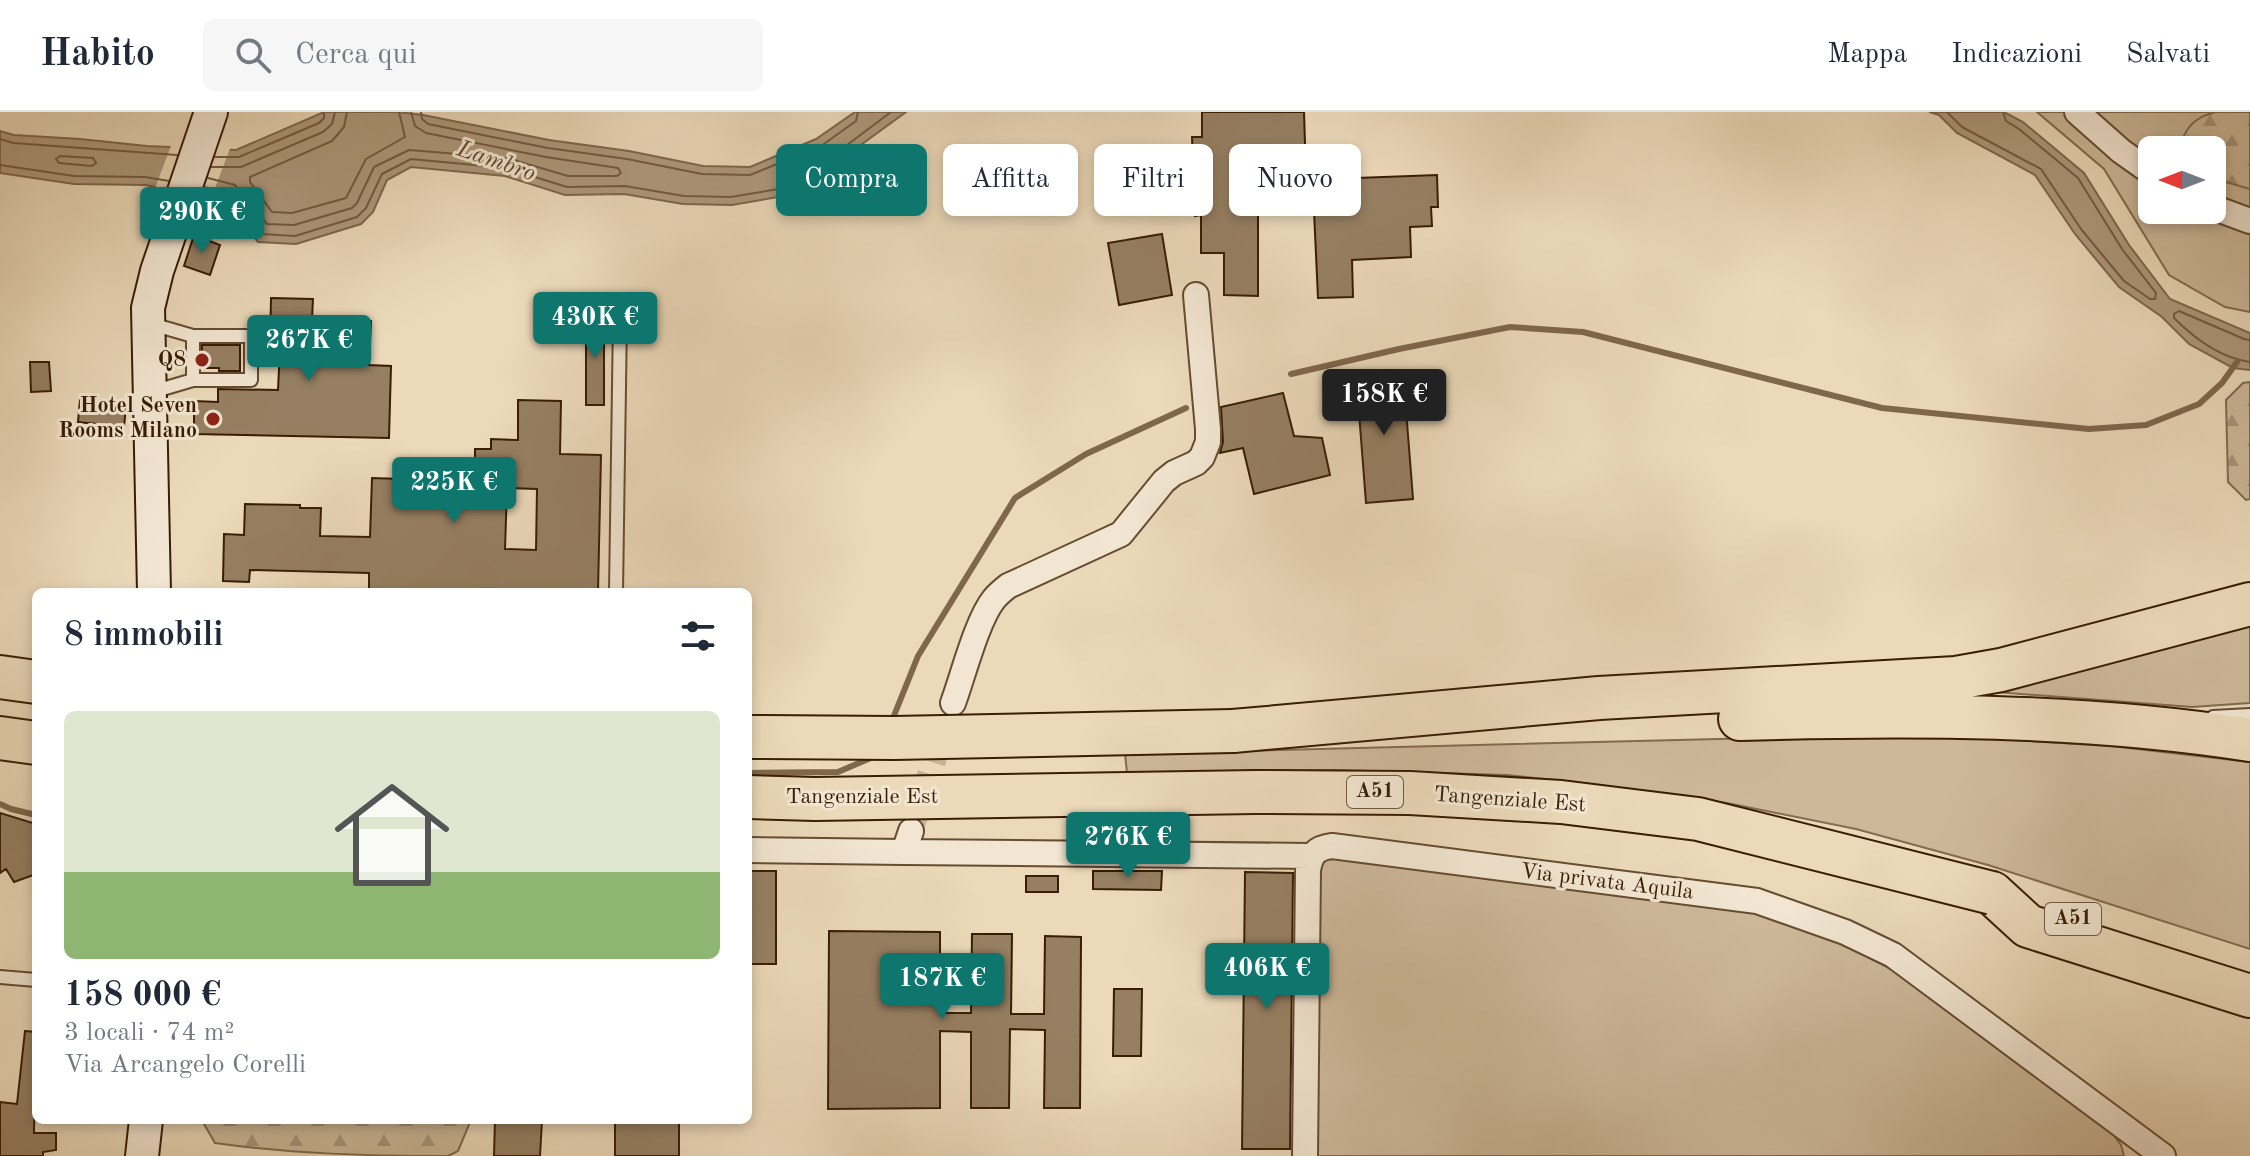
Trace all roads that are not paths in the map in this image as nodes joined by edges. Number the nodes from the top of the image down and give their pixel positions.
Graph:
1 (2077, 112) edge
2 (206, 126) edge
3 (2138, 163) edge
4 (2226, 212) edge
5 (2250, 221) edge
6 (1196, 295) dead end
7 (620, 318) dead end
8 (147, 322) junction
9 (193, 336) junction
10 (193, 380) junction
11 (149, 392) junction
12 (154, 588) edge
13 (616, 588) edge
14 (2250, 604) edge
15 (0, 677) edge
16 (32, 681) edge
17 (953, 703) tunnel mouth
18 (1714, 705) junction
19 (2250, 715) edge
20 (2203, 718) dead end
21 (2187, 719) dead end
22 (2109, 725) junction
23 (752, 737) edge
24 (0, 738) edge
25 (2250, 740) edge
26 (32, 742) edge
27 (752, 797) edge
28 (752, 850) edge
29 (1310, 856) junction
30 (2151, 953) junction
31 (2250, 971) edge
32 (0, 977) edge
33 (32, 980) edge
34 (2250, 996) edge
35 (146, 1124) edge
36 (2138, 1147) edge
37 (142, 1156) edge
38 (1305, 1156) edge
39 (2163, 1156) edge

1 - 3 street
2 - 8 street
4 - 5 street
6 - 17 street
7 - 13 lane
8 - 9 lane
8 - 11 street
9 - 10 lane
9 - 10 lane
10 - 11 lane
11 - 12 street
14 - 18 highway
15 - 16 highway
18 - 22 highway
18 - 23 highway, bridge
19 - 20 lane
21 - 22 lane
22 - 25 highway
24 - 26 highway
27 - 30 highway, Tangenziale Est / A51, bridge
28 - 29 street, Via privata Aquila
29 - 36 street, Via privata Aquila
29 - 38 street
30 - 31 highway, Tangenziale Est / A51
30 - 34 highway
32 - 33 lane
35 - 37 street
36 - 39 street, Via privata Aquila

